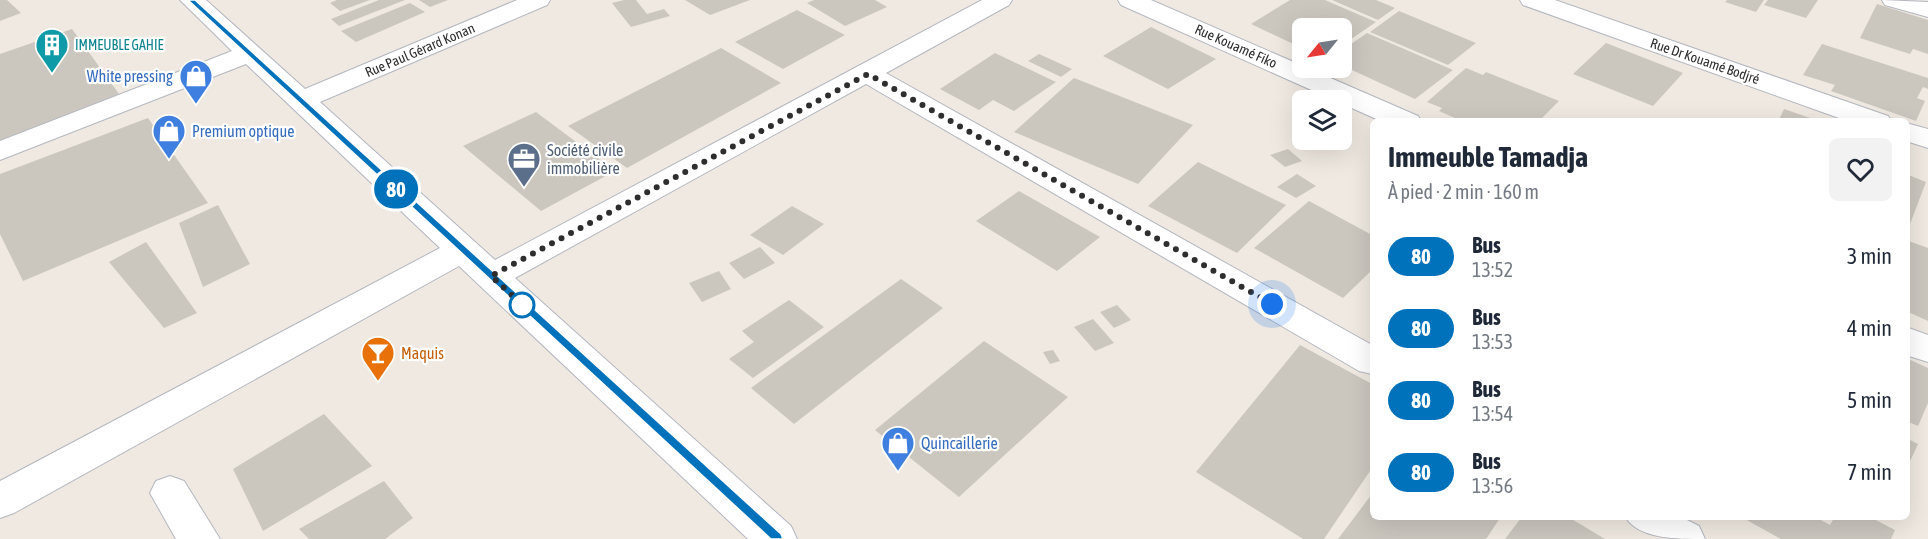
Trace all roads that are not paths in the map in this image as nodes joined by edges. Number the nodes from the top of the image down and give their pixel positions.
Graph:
1 (192, 0) edge
2 (538, 0) edge
3 (1000, 0) edge
4 (1130, 0) edge
5 (1532, 0) edge
6 (1894, 0) edge
7 (1928, 10) edge
8 (248, 54) junction
9 (868, 74) junction
10 (301, 100) junction
11 (1399, 118) edge
12 (1867, 118) edge
13 (1910, 132) edge
14 (1928, 139) edge
15 (0, 151) edge
16 (461, 250) junction
17 (491, 276) junction
18 (1910, 342) edge
19 (1928, 349) edge
20 (1370, 360) edge
21 (170, 493) dead end
22 (0, 501) edge
23 (1650, 520) edge
24 (199, 539) edge
25 (776, 539) edge
26 (1684, 539) edge

1 - 8 street
2 - 10 street, Rue Paul Gérard Konan
3 - 9 street
4 - 11 street, Rue Kouamé Fiko
5 - 12 street, Rue Dr Kouamé Bodjré
6 - 7 street
8 - 10 street
8 - 15 street
9 - 17 street
9 - 20 street
10 - 16 street
13 - 14 street
16 - 17 street
16 - 22 street
17 - 25 street
18 - 19 street
21 - 24 street
23 - 26 street

